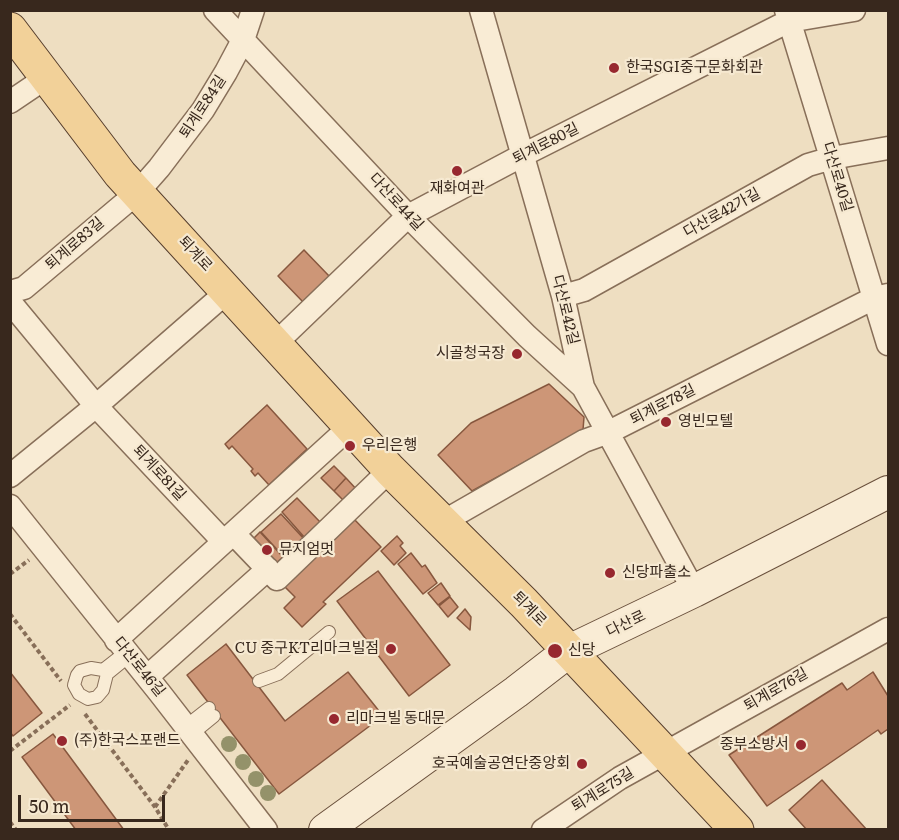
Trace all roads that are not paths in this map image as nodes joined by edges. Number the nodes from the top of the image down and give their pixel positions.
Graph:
1 (215, 10) edge
2 (253, 10) edge
3 (481, 10) edge
4 (854, 10) edge
5 (787, 16) edge
6 (10, 29) edge
7 (243, 40) junction
8 (47, 77) junction
9 (10, 102) edge
10 (888, 148) edge
11 (523, 155) junction
12 (832, 158) junction
13 (137, 193) junction
14 (408, 216) junction
15 (228, 291) junction
16 (10, 292) edge
17 (563, 296) junction
18 (881, 296) edge
19 (10, 302) edge
20 (276, 343) junction
21 (888, 344) edge
22 (583, 387) junction
23 (96, 406) junction
24 (351, 426) junction
25 (609, 432) junction
26 (390, 470) junction
27 (10, 477) edge
28 (888, 492) edge
29 (10, 506) edge
30 (441, 523) junction
31 (228, 537) junction
32 (272, 574) junction
33 (694, 591) junction
34 (888, 629) edge
35 (328, 632) dead end
36 (124, 650) junction
37 (569, 651) junction
38 (147, 677) junction
39 (256, 677) dead end
40 (211, 712) dead end
41 (189, 730) junction
42 (665, 754) junction
43 (266, 830) edge
44 (325, 830) edge
45 (543, 830) edge
46 (737, 830) edge

1 - 7 street, 다산로44길
2 - 7 street, 퇴계로84길
3 - 11 street, 다산로42길
4 - 5 street, 퇴계로80길
5 - 11 street, 퇴계로80길
5 - 12 street, 다산로40길
6 - 8 main road, 퇴계로
7 - 13 street, 퇴계로84길
7 - 14 street, 다산로44길
8 - 9 street
8 - 13 main road, 퇴계로
10 - 12 street, 다산로42가길
11 - 14 street, 퇴계로80길
11 - 17 street, 다산로42길
12 - 17 street, 다산로42가길
12 - 18 street, 다산로40길
13 - 15 main road, 퇴계로
13 - 16 street, 퇴계로83길
14 - 20 street, 퇴계로80길
14 - 22 street, 다산로44길
15 - 20 main road, 퇴계로
15 - 23 street
17 - 22 street, 다산로42길
18 - 21 street, 다산로40길
18 - 25 street, 퇴계로78길
19 - 23 street, 퇴계로81길
20 - 24 main road, 퇴계로
22 - 25 street, 다산로42길
23 - 27 street
23 - 31 street, 퇴계로81길
24 - 26 main road, 퇴계로
24 - 31 street
25 - 30 street, 퇴계로78길
25 - 33 street, 다산로42길
26 - 30 main road, 퇴계로
26 - 32 street
28 - 33 main road, 다산로
29 - 36 street, 다산로46길
30 - 37 main road, 퇴계로
31 - 32 street, 퇴계로81길
31 - 36 street
32 - 38 street
33 - 37 main road, 다산로
34 - 42 street, 퇴계로76길
35 - 39 lane
36 - 36 lane
36 - 38 street, 다산로46길
37 - 42 main road, 퇴계로
37 - 44 main road, 다산로
38 - 41 street, 다산로46길
40 - 41 lane
41 - 43 street, 다산로46길
42 - 45 street, 퇴계로75길
42 - 46 main road, 퇴계로

